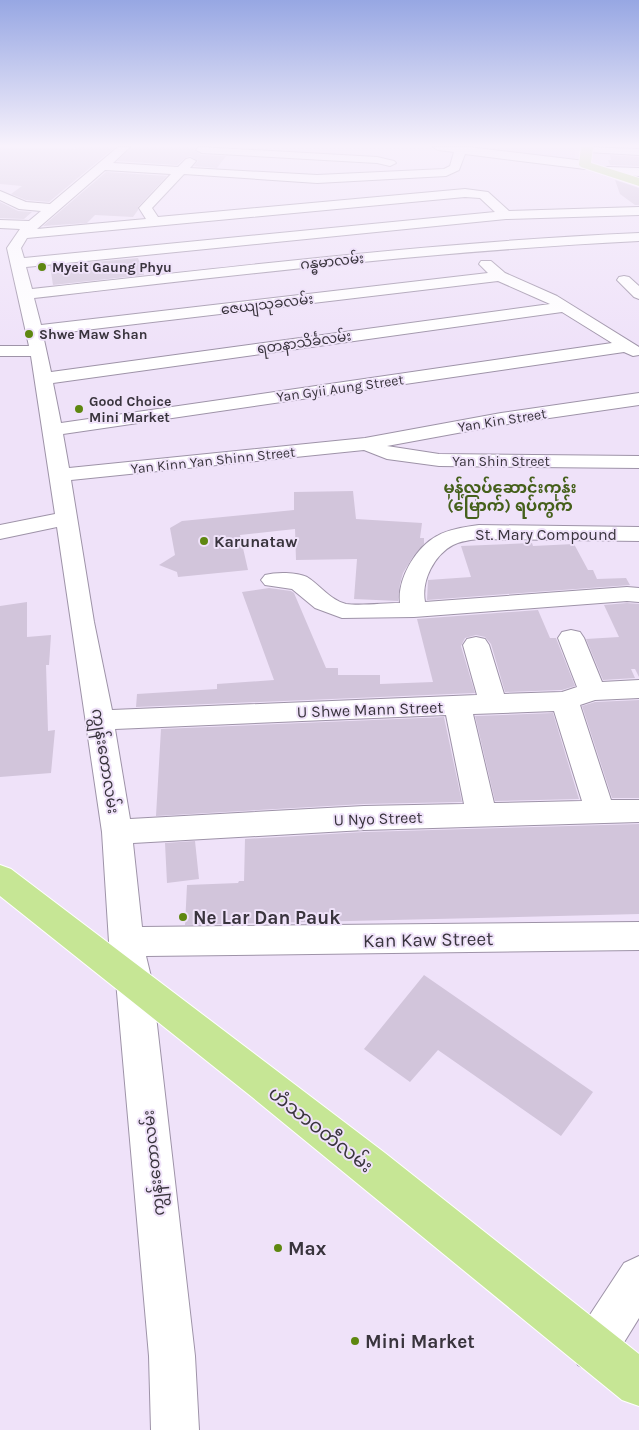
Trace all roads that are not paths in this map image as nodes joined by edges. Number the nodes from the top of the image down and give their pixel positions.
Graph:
1 (45, 214) edge
2 (149, 214) edge
3 (208, 214) edge
4 (380, 214) edge
5 (548, 214) edge
6 (506, 215) joint
7 (154, 221) junction
8 (0, 224) edge
9 (392, 225) junction
10 (27, 229) junction
11 (639, 237) edge
12 (466, 247) junction
13 (420, 252) junction
14 (19, 263) junction
15 (500, 276) junction
16 (639, 278) edge
17 (26, 294) junction
18 (639, 294) edge
19 (282, 302) junction
20 (564, 307) junction
21 (36, 341) junction
22 (312, 341) junction
23 (0, 351) edge
24 (634, 352) edge
25 (43, 379) junction
26 (639, 399) edge
27 (51, 430) junction
28 (365, 444) junction
29 (639, 462) edge
30 (60, 475) junction
31 (67, 518) junction
32 (0, 532) edge
33 (639, 534) edge
34 (273, 580) dead end
35 (639, 595) edge
36 (414, 610) junction
37 (571, 638) dead end
38 (476, 645) dead end
39 (639, 689) edge
40 (592, 691) junction
41 (565, 701) junction
42 (493, 704) junction
43 (457, 705) junction
44 (100, 720) junction
45 (639, 811) edge
46 (600, 812) junction
47 (482, 815) junction
48 (117, 832) junction
49 (0, 878) edge
50 (639, 936) edge
51 (126, 942) junction
52 (134, 981) junction
53 (639, 1278) edge
54 (594, 1349) junction
55 (639, 1384) edge
56 (176, 1430) edge

1 - 10 street
2 - 7 street
3 - 7 street
4 - 9 street
5 - 6 street
6 - 9 street
7 - 10 street
8 - 10 street
9 - 13 street
9 - 14 street
10 - 14 street, ကျွန်းတောလမ်း
11 - 12 street, ဂန္ဓမာလမ်း
12 - 13 street, ဂန္ဓမာလမ်း
12 - 15 street
13 - 17 street, ဂန္ဓမာလမ်း
14 - 17 street, ကျွန်းတောလမ်း
15 - 19 street, ဇေယျသုခလမ်း
15 - 20 street
16 - 18 street
17 - 21 street, ကျွန်းတောလမ်း
19 - 21 street, ဇေယျသုခလမ်း
19 - 22 street
20 - 22 street, ရတနာသိင်္ခလမ်း
20 - 24 street
21 - 23 street, ဇေယျသုခလမ်း
21 - 25 street, ကျွန်းတောလမ်း
22 - 25 street, ရတနာသိင်္ခလမ်း
24 - 27 street, Yan Gyii Aung Street
25 - 27 street, ကျွန်းတောလမ်း
26 - 28 street, Yan Kin Street
27 - 30 street, ကျွန်းတောလမ်း
28 - 29 street, Yan Shin Street
28 - 30 street, Yan Kinn Yan Shinn Street
30 - 31 street, ကျွန်းတောလမ်း
31 - 32 street
31 - 44 street, ကျွန်းတောလမ်း
33 - 36 street, St. Mary Compound
34 - 36 street
35 - 36 street
37 - 40 street
38 - 42 street
39 - 40 street, U Shwe Mann Street
40 - 41 street, U Shwe Mann Street
41 - 42 street, U Shwe Mann Street
41 - 46 street
42 - 43 street, U Shwe Mann Street
43 - 44 street, U Shwe Mann Street
43 - 47 street
44 - 48 street, ကျွန်းတောလမ်း
45 - 46 street, U Nyo Street
46 - 47 street, U Nyo Street
47 - 48 street, U Nyo Street
48 - 51 street, ကျွန်းတောလမ်း
49 - 52 main road, ဟံသာဝတီလမ်း
50 - 51 street, Kan Kaw Street
51 - 52 street, ကျွန်းတောလမ်း
52 - 54 main road, ဟံသာဝတီလမ်း
52 - 56 street, ကျွန်းတောလမ်း
53 - 54 street
54 - 55 main road, ဟံသာဝတီလမ်း

